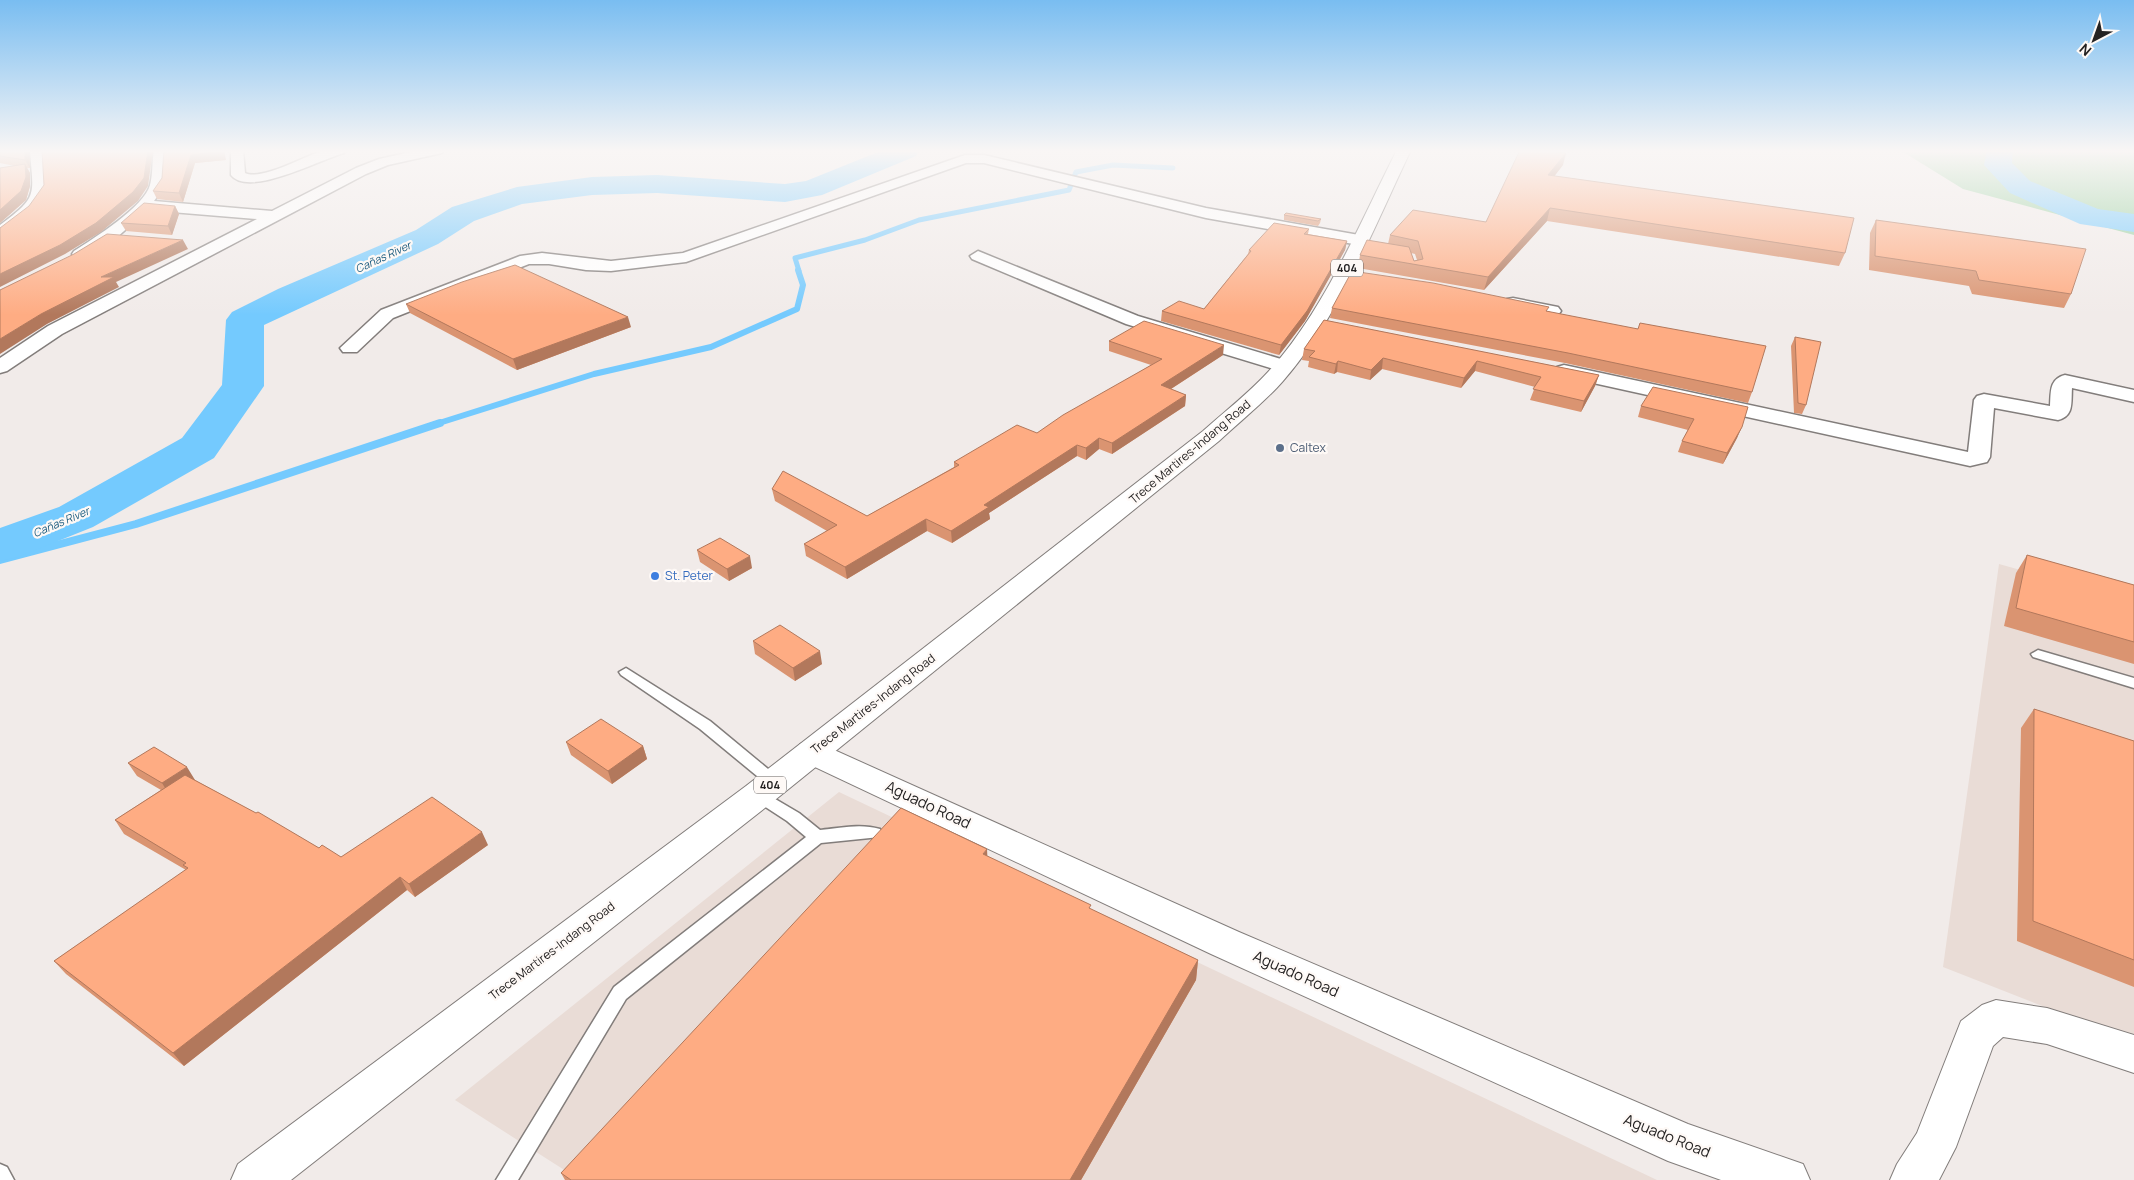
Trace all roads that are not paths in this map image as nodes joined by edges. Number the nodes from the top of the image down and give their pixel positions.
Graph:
1 (32, 205) edge
2 (295, 205) edge
3 (834, 205) edge
4 (1176, 205) edge
5 (1378, 205) edge
6 (144, 206) joint
7 (274, 216) junction
8 (0, 232) edge
9 (108, 237) junction
10 (127, 239) edge
11 (191, 243) dead end
12 (1360, 243) junction
13 (218, 245) junction
14 (978, 256) dead end
15 (63, 264) edge
16 (1345, 273) junction
17 (1364, 276) edge
18 (1496, 300) edge
19 (1552, 311) edge
20 (350, 348) dead end
21 (1284, 366) junction
22 (0, 367) edge
23 (1546, 367) edge
24 (2134, 396) edge
25 (2038, 654) dead end
26 (626, 672) dead end
27 (2134, 683) edge
28 (812, 752) junction
29 (766, 788) junction
30 (874, 833) dead end
31 (817, 837) junction
32 (2134, 1054) edge
33 (0, 1174) edge
34 (4, 1180) edge
35 (254, 1180) edge
36 (506, 1180) edge
37 (1786, 1180) edge
38 (1913, 1180) edge

1 - 8 street
2 - 7 street
3 - 20 street
4 - 12 street
5 - 12 main road, Trece Martires-Indang Road / 404
6 - 7 street
6 - 9 street
7 - 13 street
9 - 10 street
9 - 15 street
11 - 13 street
12 - 16 main road, Trece Martires-Indang Road / 404
13 - 22 street
14 - 21 street
16 - 17 street
16 - 21 main road, Trece Martires-Indang Road / 404
18 - 19 street
21 - 28 main road, Trece Martires-Indang Road / 404
23 - 24 street
25 - 27 lane
26 - 29 lane
28 - 29 main road, Trece Martires-Indang Road / 404
28 - 37 main road, Aguado Road
29 - 31 lane
29 - 35 main road, Trece Martires-Indang Road / 404
30 - 31 lane
31 - 36 lane
32 - 38 main road
33 - 34 lane

